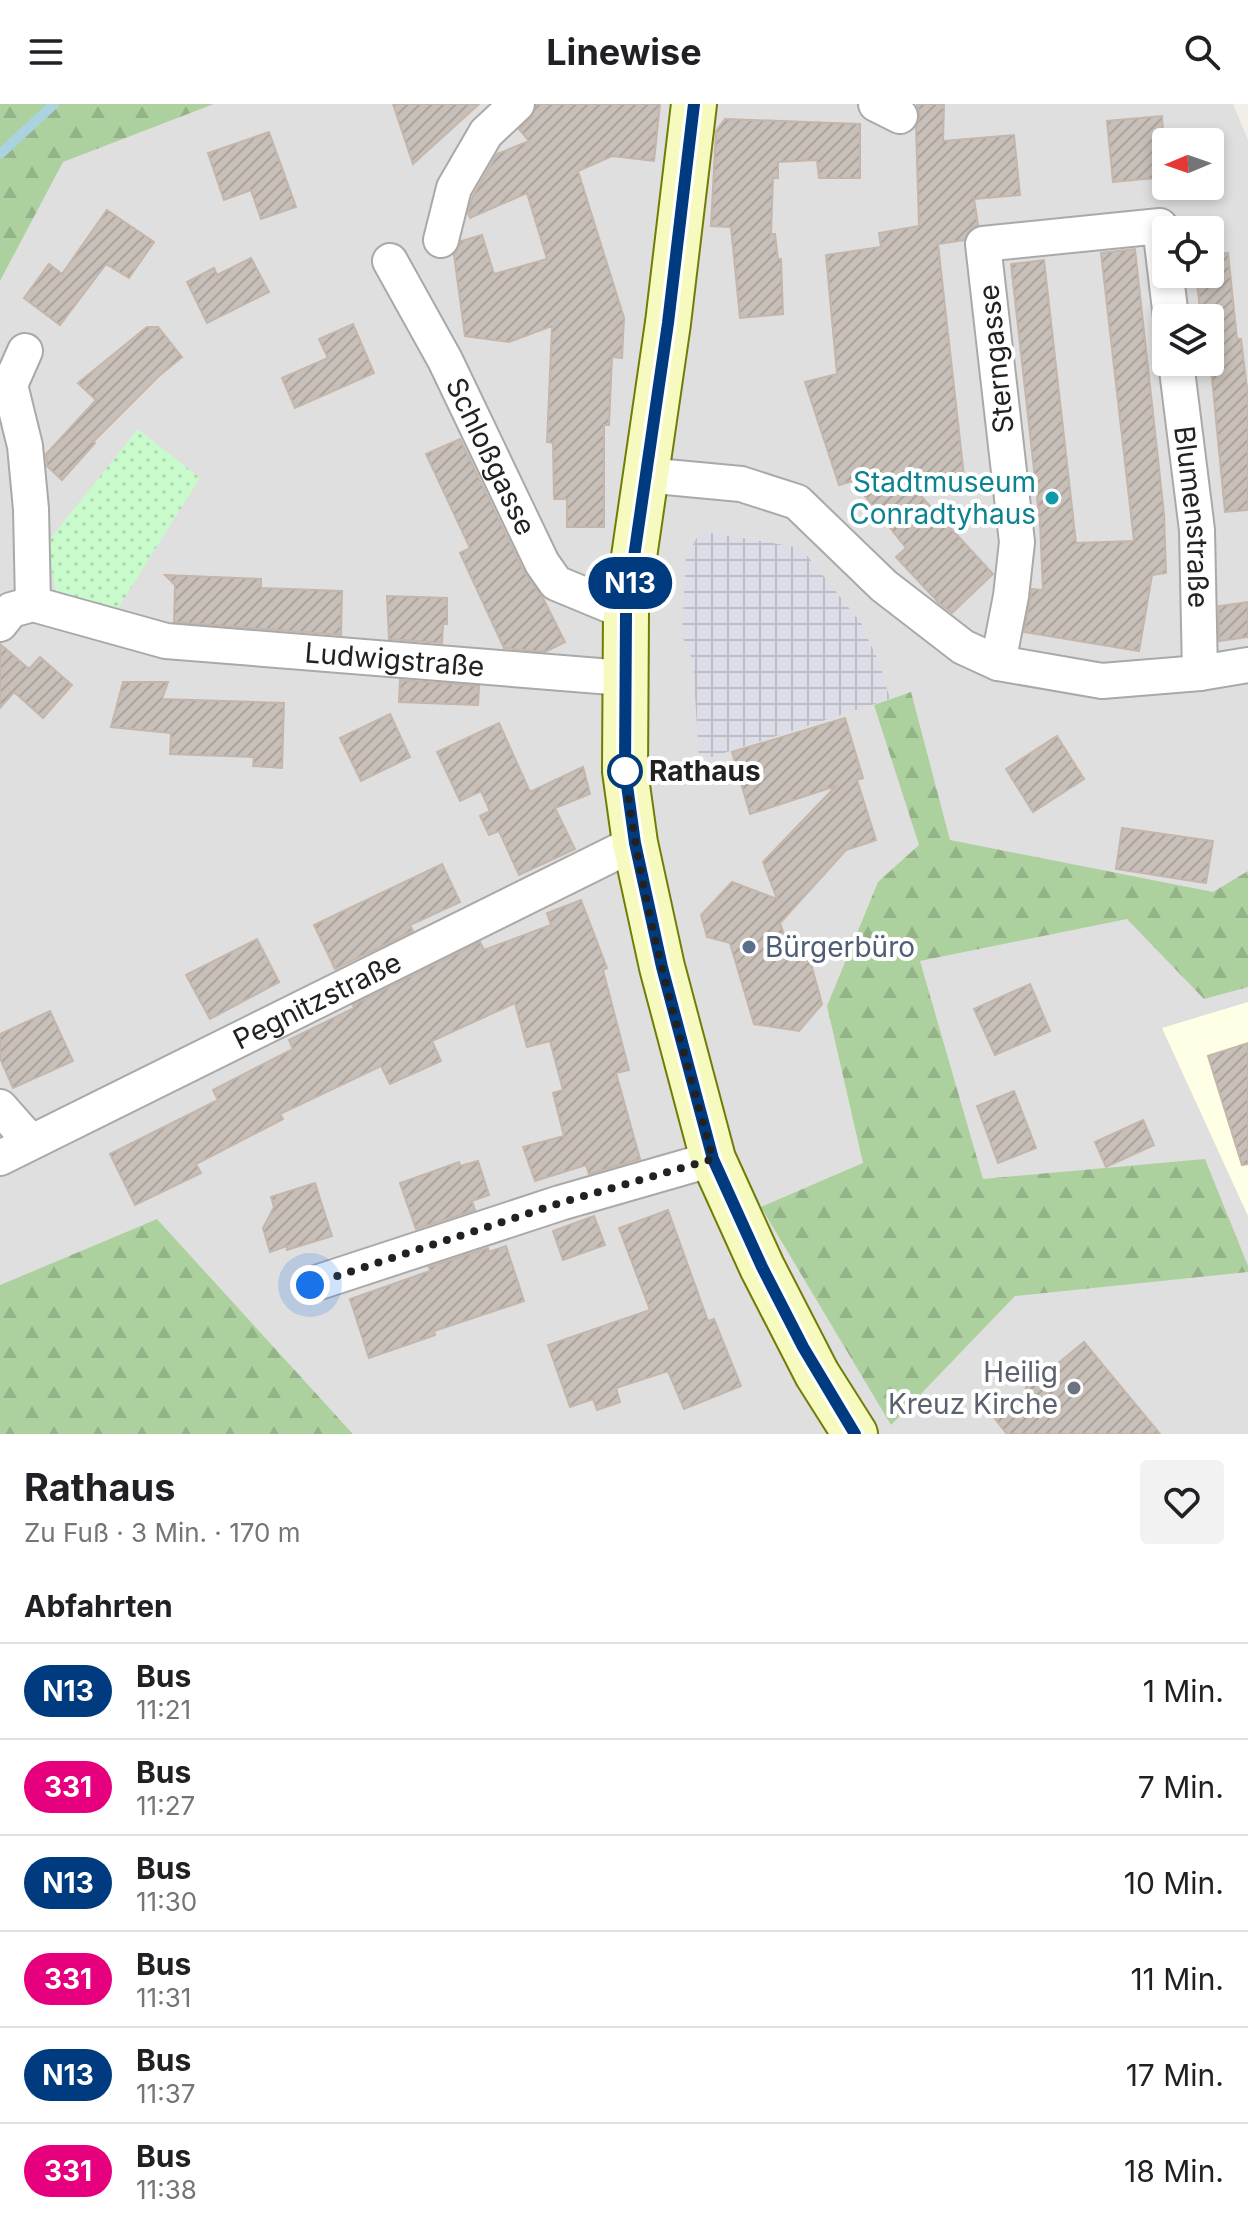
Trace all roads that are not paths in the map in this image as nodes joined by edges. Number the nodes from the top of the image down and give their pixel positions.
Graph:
1 (517, 104) edge
2 (694, 104) edge
3 (441, 240) dead end
4 (390, 261) dead end
5 (1169, 304) edge
6 (25, 351) dead end
7 (1178, 376) edge
8 (645, 475) junction
9 (33, 604) junction
10 (626, 612) junction
11 (0, 624) edge
12 (998, 663) junction
13 (1248, 665) edge
14 (1200, 673) junction
15 (624, 678) junction
16 (635, 843) junction
17 (0, 1107) edge
18 (30, 1141) junction
19 (0, 1158) edge
20 (713, 1159) junction
21 (310, 1285) dead end
22 (855, 1434) edge

1 - 3 street
2 - 8 main road
4 - 10 street, Schloßgasse
5 - 12 street, Sterngasse
6 - 9 street
7 - 14 street, Blumenstraße
8 - 10 main road
8 - 12 street
9 - 11 street
9 - 15 street, Ludwigstraße
10 - 15 main road
12 - 14 street
13 - 14 street
15 - 16 main road
16 - 18 street, Pegnitzstraße
16 - 20 main road
17 - 18 street
18 - 19 street, Pegnitzstraße
20 - 21 street
20 - 22 main road

